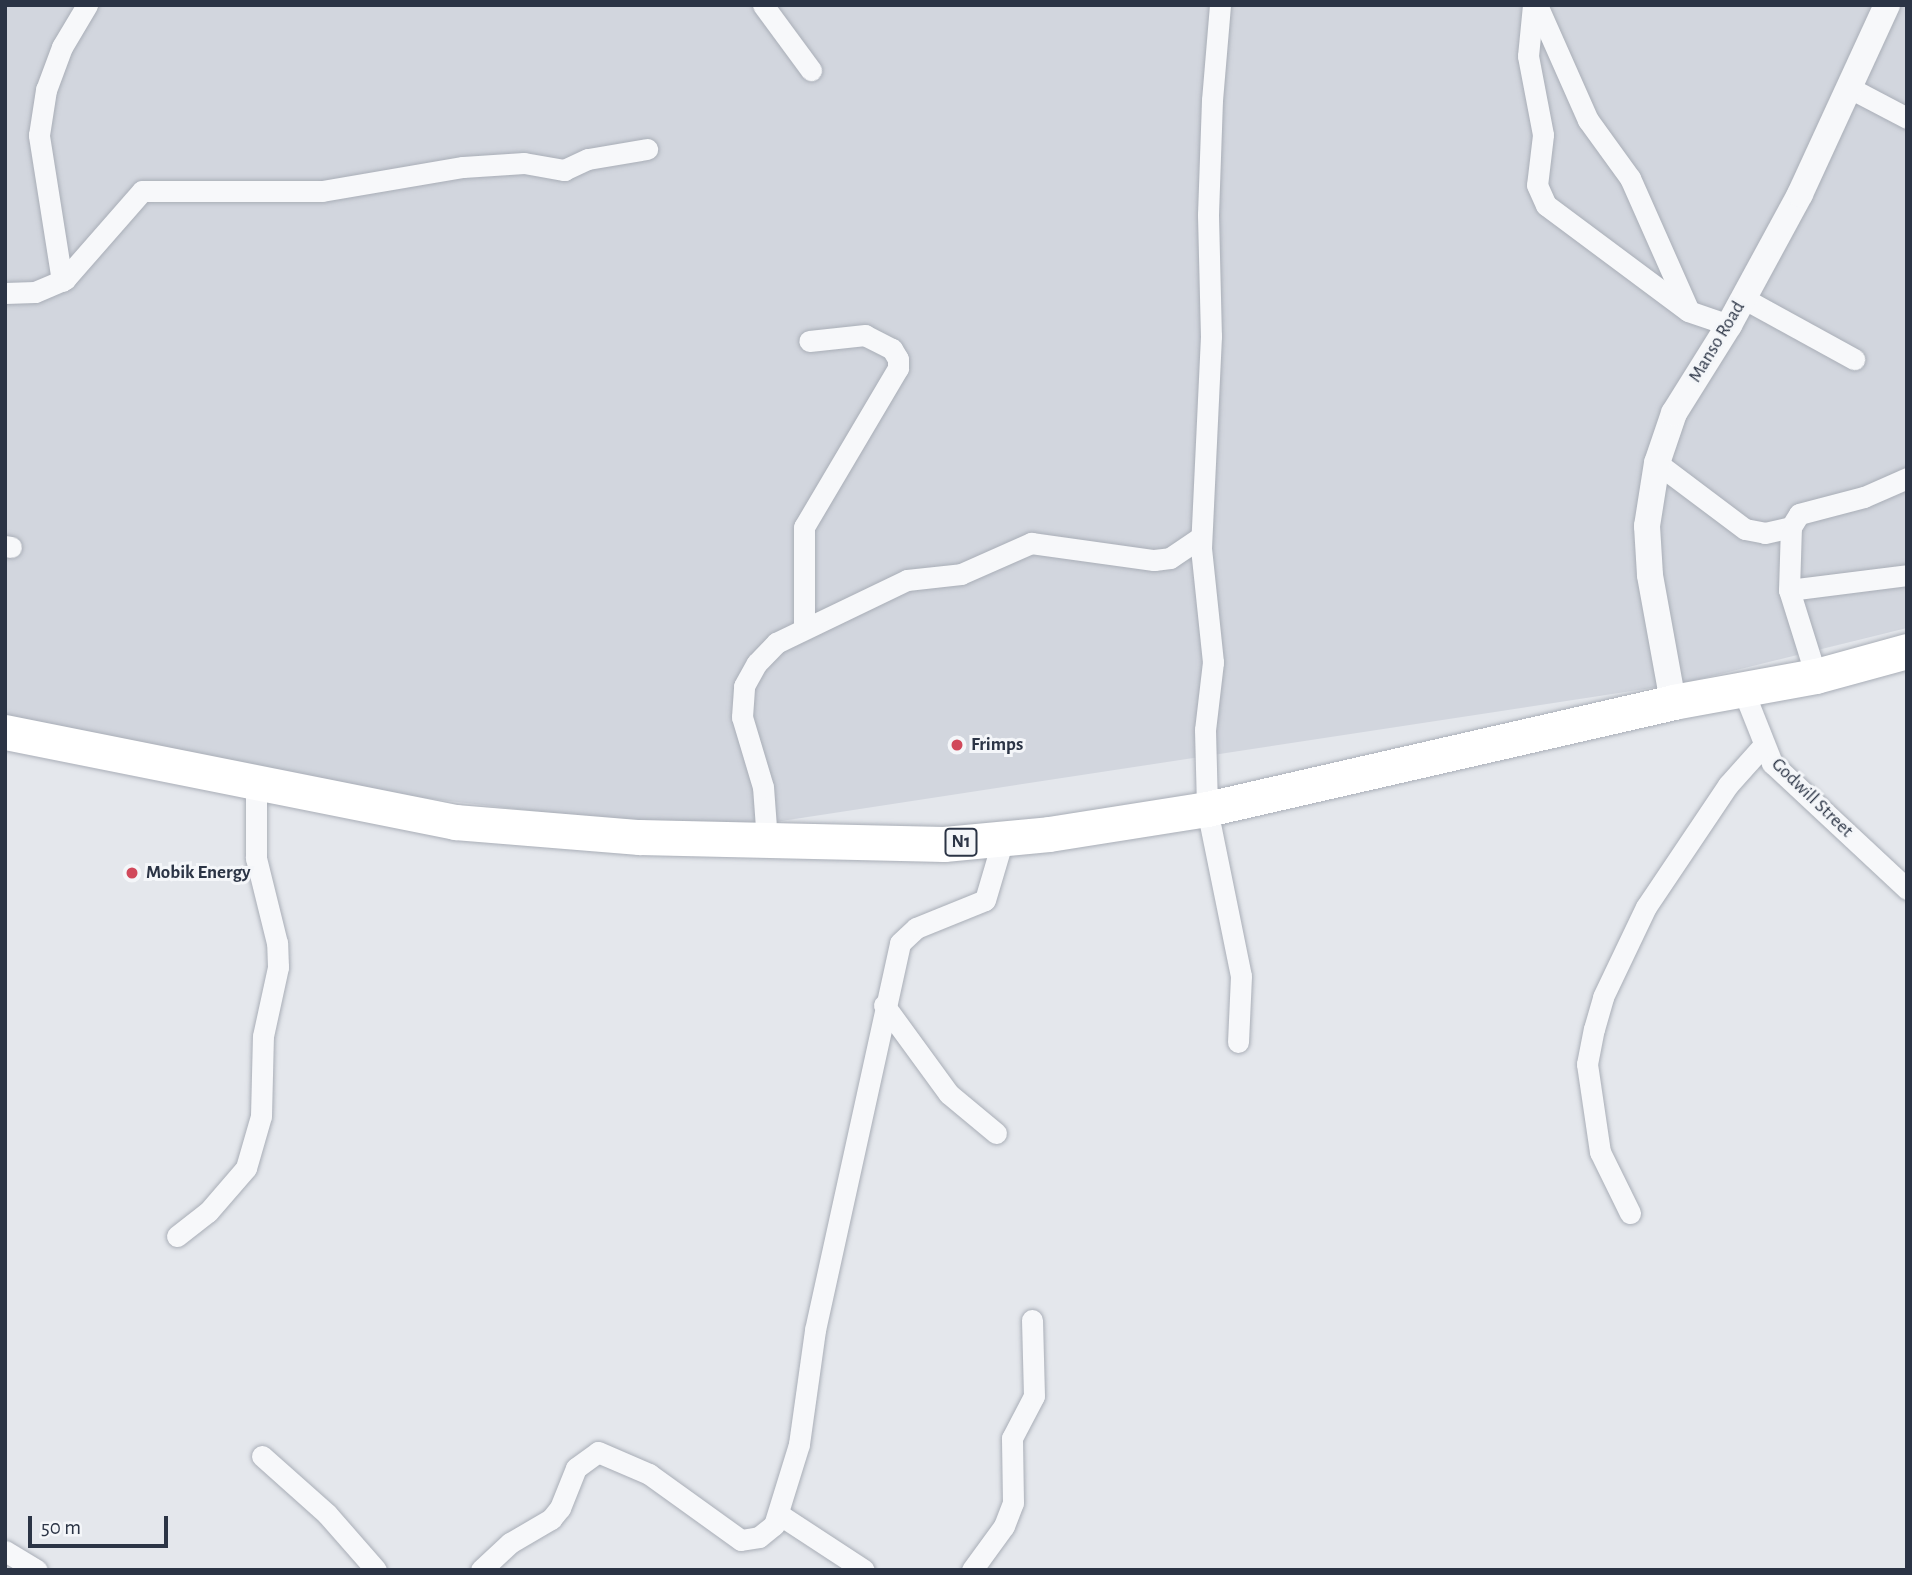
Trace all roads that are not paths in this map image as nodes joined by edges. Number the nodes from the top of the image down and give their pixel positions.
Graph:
1 (87, 5) edge
2 (763, 5) edge
3 (1220, 5) edge
4 (1535, 5) edge
5 (1887, 5) edge
6 (811, 70) dead end
7 (1848, 87) junction
8 (1907, 118) edge
9 (647, 149) dead end
10 (62, 281) junction
11 (5, 293) edge
12 (1744, 298) junction
13 (1688, 311) junction
14 (1729, 326) junction
15 (809, 341) dead end
16 (1854, 359) dead end
17 (1657, 463) junction
18 (1907, 478) edge
19 (1791, 527) junction
20 (1201, 537) junction
21 (1907, 575) edge
22 (1789, 590) junction
23 (804, 627) junction
24 (1907, 651) edge
25 (1816, 676) junction
26 (1743, 690) junction
27 (1673, 702) junction
28 (5, 732) edge
29 (1762, 747) junction
30 (256, 784) junction
31 (1208, 809) junction
32 (1004, 836) junction
33 (767, 841) junction
34 (1907, 889) edge
35 (884, 1005) junction
36 (1238, 1042) dead end
37 (996, 1133) dead end
38 (1630, 1213) dead end
39 (177, 1236) dead end
40 (1032, 1320) dead end
41 (262, 1455) dead end
42 (780, 1515) junction
43 (5, 1551) edge
44 (37, 1570) edge
45 (376, 1570) edge
46 (481, 1570) edge
47 (864, 1570) edge
48 (972, 1570) edge

1 - 10 street
2 - 6 street
3 - 20 street
4 - 13 street
4 - 13 street
5 - 7 street, Manso Road
7 - 8 street
7 - 12 street, Manso Road
9 - 10 street
10 - 11 street
12 - 14 street, Manso Road
12 - 16 street
13 - 14 street
14 - 17 street, Manso Road
15 - 23 street
17 - 19 street
17 - 27 street, Manso Road
18 - 19 street
19 - 22 street
20 - 23 street
20 - 31 street
21 - 22 street
22 - 25 street
23 - 33 street
24 - 25 highway, N1
25 - 26 highway, N1
26 - 27 highway, N1
26 - 29 street, Godwill Street
27 - 31 highway, N1
28 - 30 highway, N1
29 - 34 street, Godwill Street
29 - 38 street
30 - 33 highway, N1
30 - 39 street
31 - 32 highway, N1
31 - 36 street
32 - 33 highway, N1
32 - 35 street
35 - 37 street
35 - 42 street
40 - 48 street
41 - 45 street
42 - 46 street
42 - 47 street
43 - 44 street

